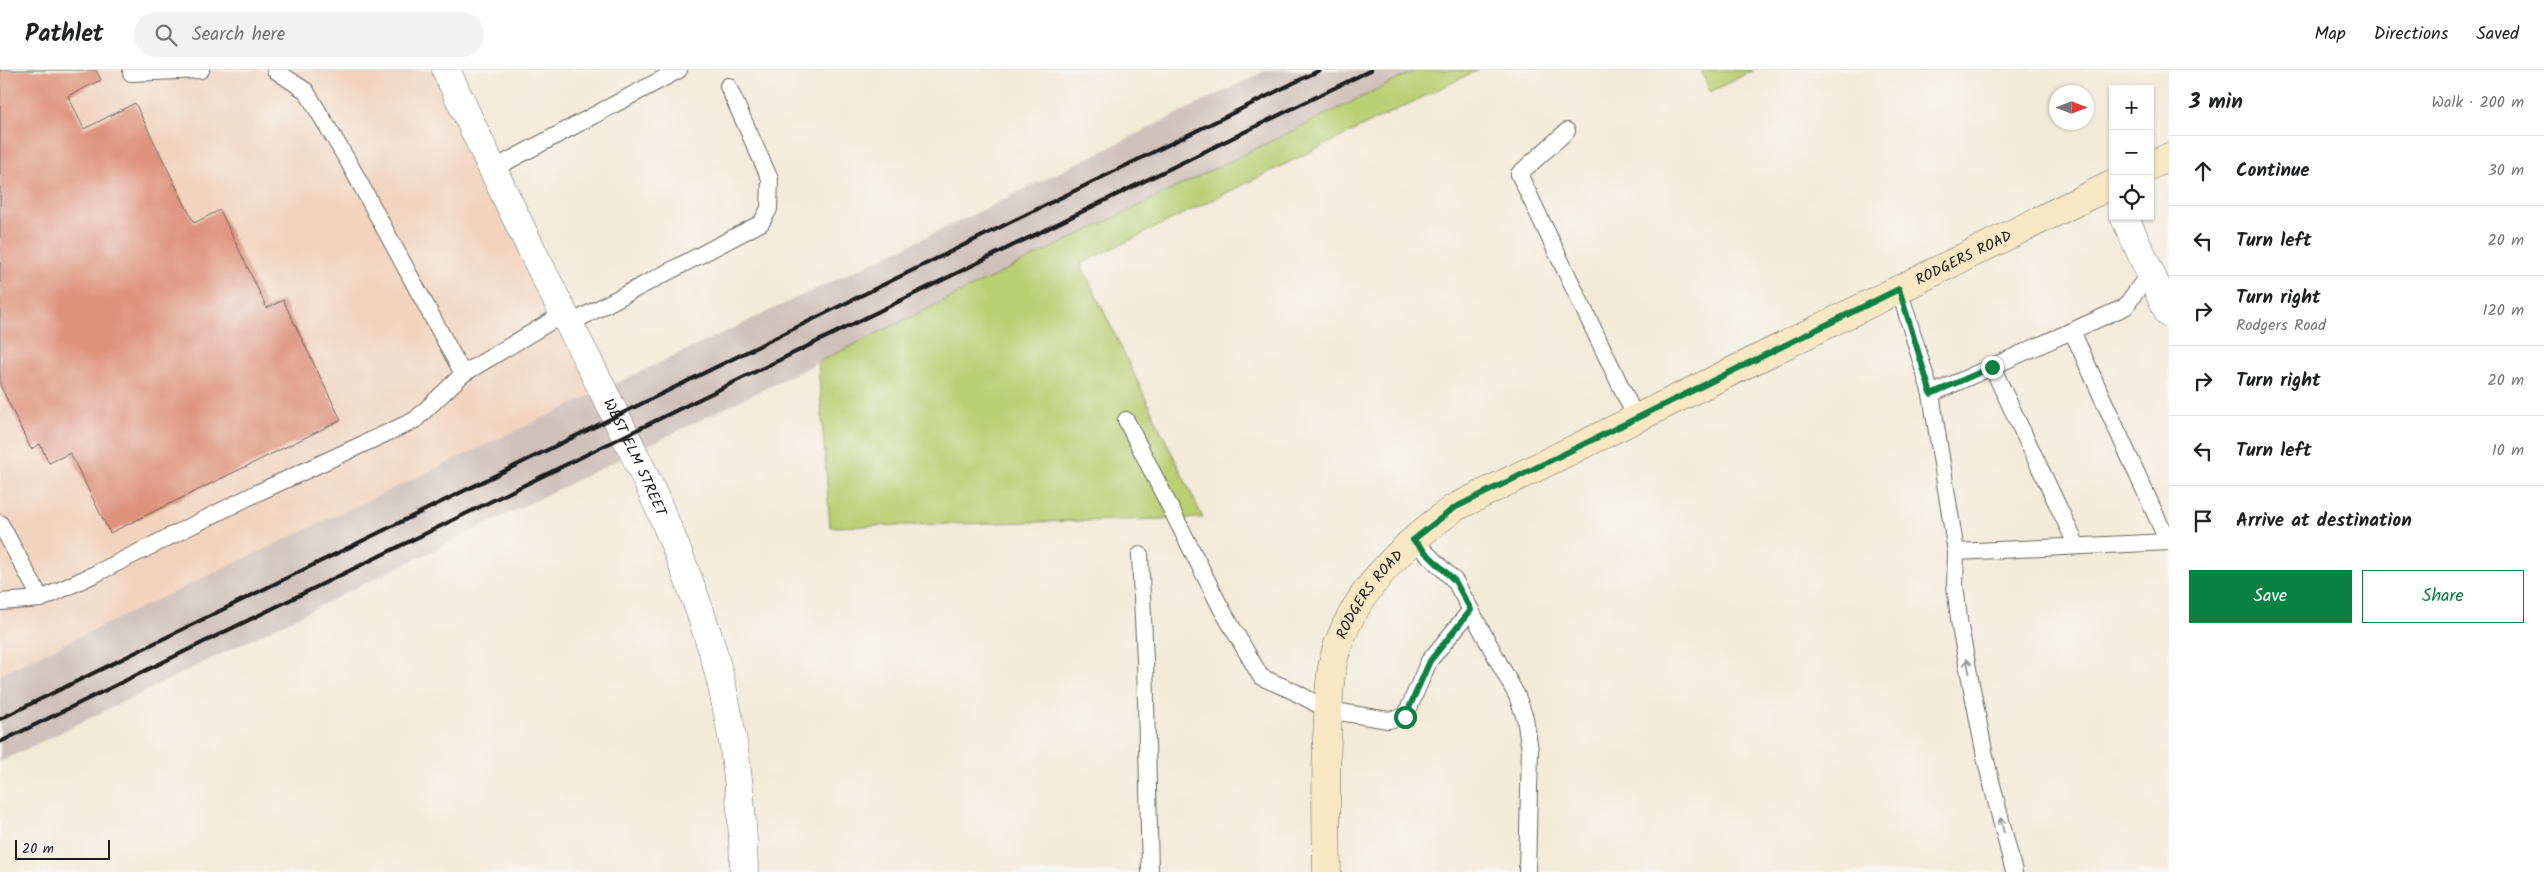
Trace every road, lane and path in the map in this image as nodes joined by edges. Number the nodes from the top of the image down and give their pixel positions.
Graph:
1 (131, 70) edge
2 (201, 70) edge
3 (275, 70) edge
4 (446, 70) edge
5 (679, 70) edge
6 (728, 86) dead end
7 (1567, 131) dead end
8 (2169, 157) edge
9 (2154, 164) edge
10 (493, 169) junction
11 (2109, 188) edge
12 (2126, 220) edge
13 (2150, 272) junction
14 (1899, 289) junction
15 (2169, 314) edge
16 (566, 319) junction
17 (2072, 331) junction
18 (1992, 367) junction
19 (463, 374) junction
20 (1931, 394) junction
21 (1636, 418) junction
22 (1126, 420) dead end
23 (0, 523) edge
24 (1413, 540) junction
25 (2168, 542) edge
26 (2077, 546) junction
27 (1956, 552) junction
28 (1140, 555) dead end
29 (41, 599) junction
30 (0, 602) edge
31 (1471, 610) junction
32 (1328, 710) junction
33 (744, 872) edge
34 (1150, 872) edge
35 (1327, 872) edge
36 (1527, 872) edge
37 (2014, 872) edge

1 - 2 lane
3 - 19 lane
4 - 10 street, WEST ELM STREET
5 - 10 lane
6 - 16 lane
7 - 21 lane
8 - 9 street
10 - 16 street, WEST ELM STREET
11 - 14 street, RODGERS ROAD
12 - 13 street
13 - 15 street
13 - 17 lane
14 - 20 lane
14 - 21 street, RODGERS ROAD
16 - 19 lane
16 - 33 street, WEST ELM STREET
17 - 18 lane
17 - 25 lane
18 - 20 lane
18 - 26 lane
19 - 29 lane
20 - 27 lane
21 - 24 street, RODGERS ROAD
22 - 32 lane
23 - 29 lane
24 - 31 lane
24 - 32 street, RODGERS ROAD
25 - 26 lane
26 - 27 lane
37 -> 27 lane
28 - 34 lane
29 - 30 lane
31 - 32 lane
31 - 36 lane
32 - 35 street, RODGERS ROAD

